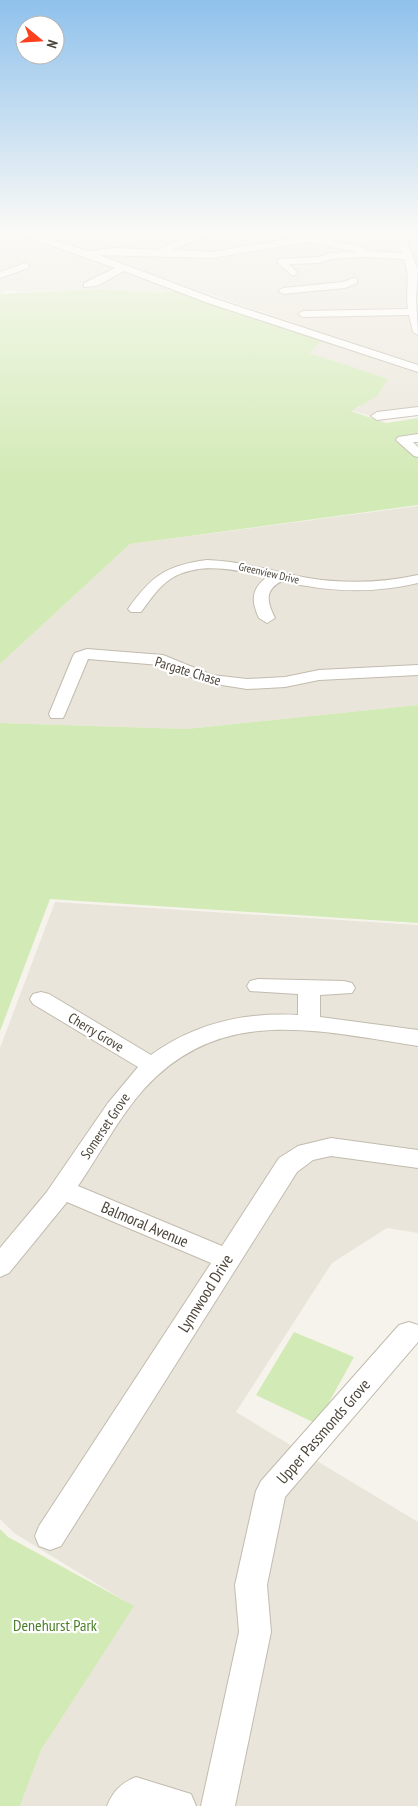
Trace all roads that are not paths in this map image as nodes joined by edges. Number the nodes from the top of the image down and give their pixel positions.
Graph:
1 (249, 313) edge
2 (342, 313) edge
3 (412, 313) edge
4 (303, 314) dead end
5 (418, 332) edge
6 (418, 369) edge
7 (418, 411) edge
8 (377, 416) dead end
9 (418, 438) edge
10 (418, 453) edge
11 (280, 576) junction
12 (418, 579) edge
13 (136, 609) dead end
14 (267, 618) dead end
15 (418, 670) edge
16 (57, 714) dead end
17 (258, 986) dead end
18 (309, 987) junction
19 (344, 988) dead end
20 (41, 998) dead end
21 (309, 1023) junction
22 (418, 1038) edge
23 (151, 1065) junction
24 (418, 1159) edge
25 (62, 1190) junction
26 (227, 1259) junction
27 (0, 1266) edge
28 (408, 1333) dead end
29 (50, 1536) dead end
30 (124, 1806) edge
31 (180, 1806) edge
32 (218, 1806) edge

1 - 6 street
2 - 4 street
3 - 5 street
7 - 8 street
9 - 10 street
11 - 12 street, Greenview Drive
11 - 13 street, Greenview Drive
11 - 14 street
15 - 16 street, Pargate Chase
17 - 18 street
18 - 19 street
18 - 21 street
20 - 23 street, Cherry Grove
21 - 22 street, Somerset Grove
21 - 23 street, Somerset Grove
23 - 25 street, Somerset Grove
24 - 26 street, Lynnwood Drive
25 - 26 street, Balmoral Avenue
25 - 27 street, Somerset Grove
26 - 29 street, Lynnwood Drive
28 - 32 street, Upper Passmonds Grove
30 - 31 street

